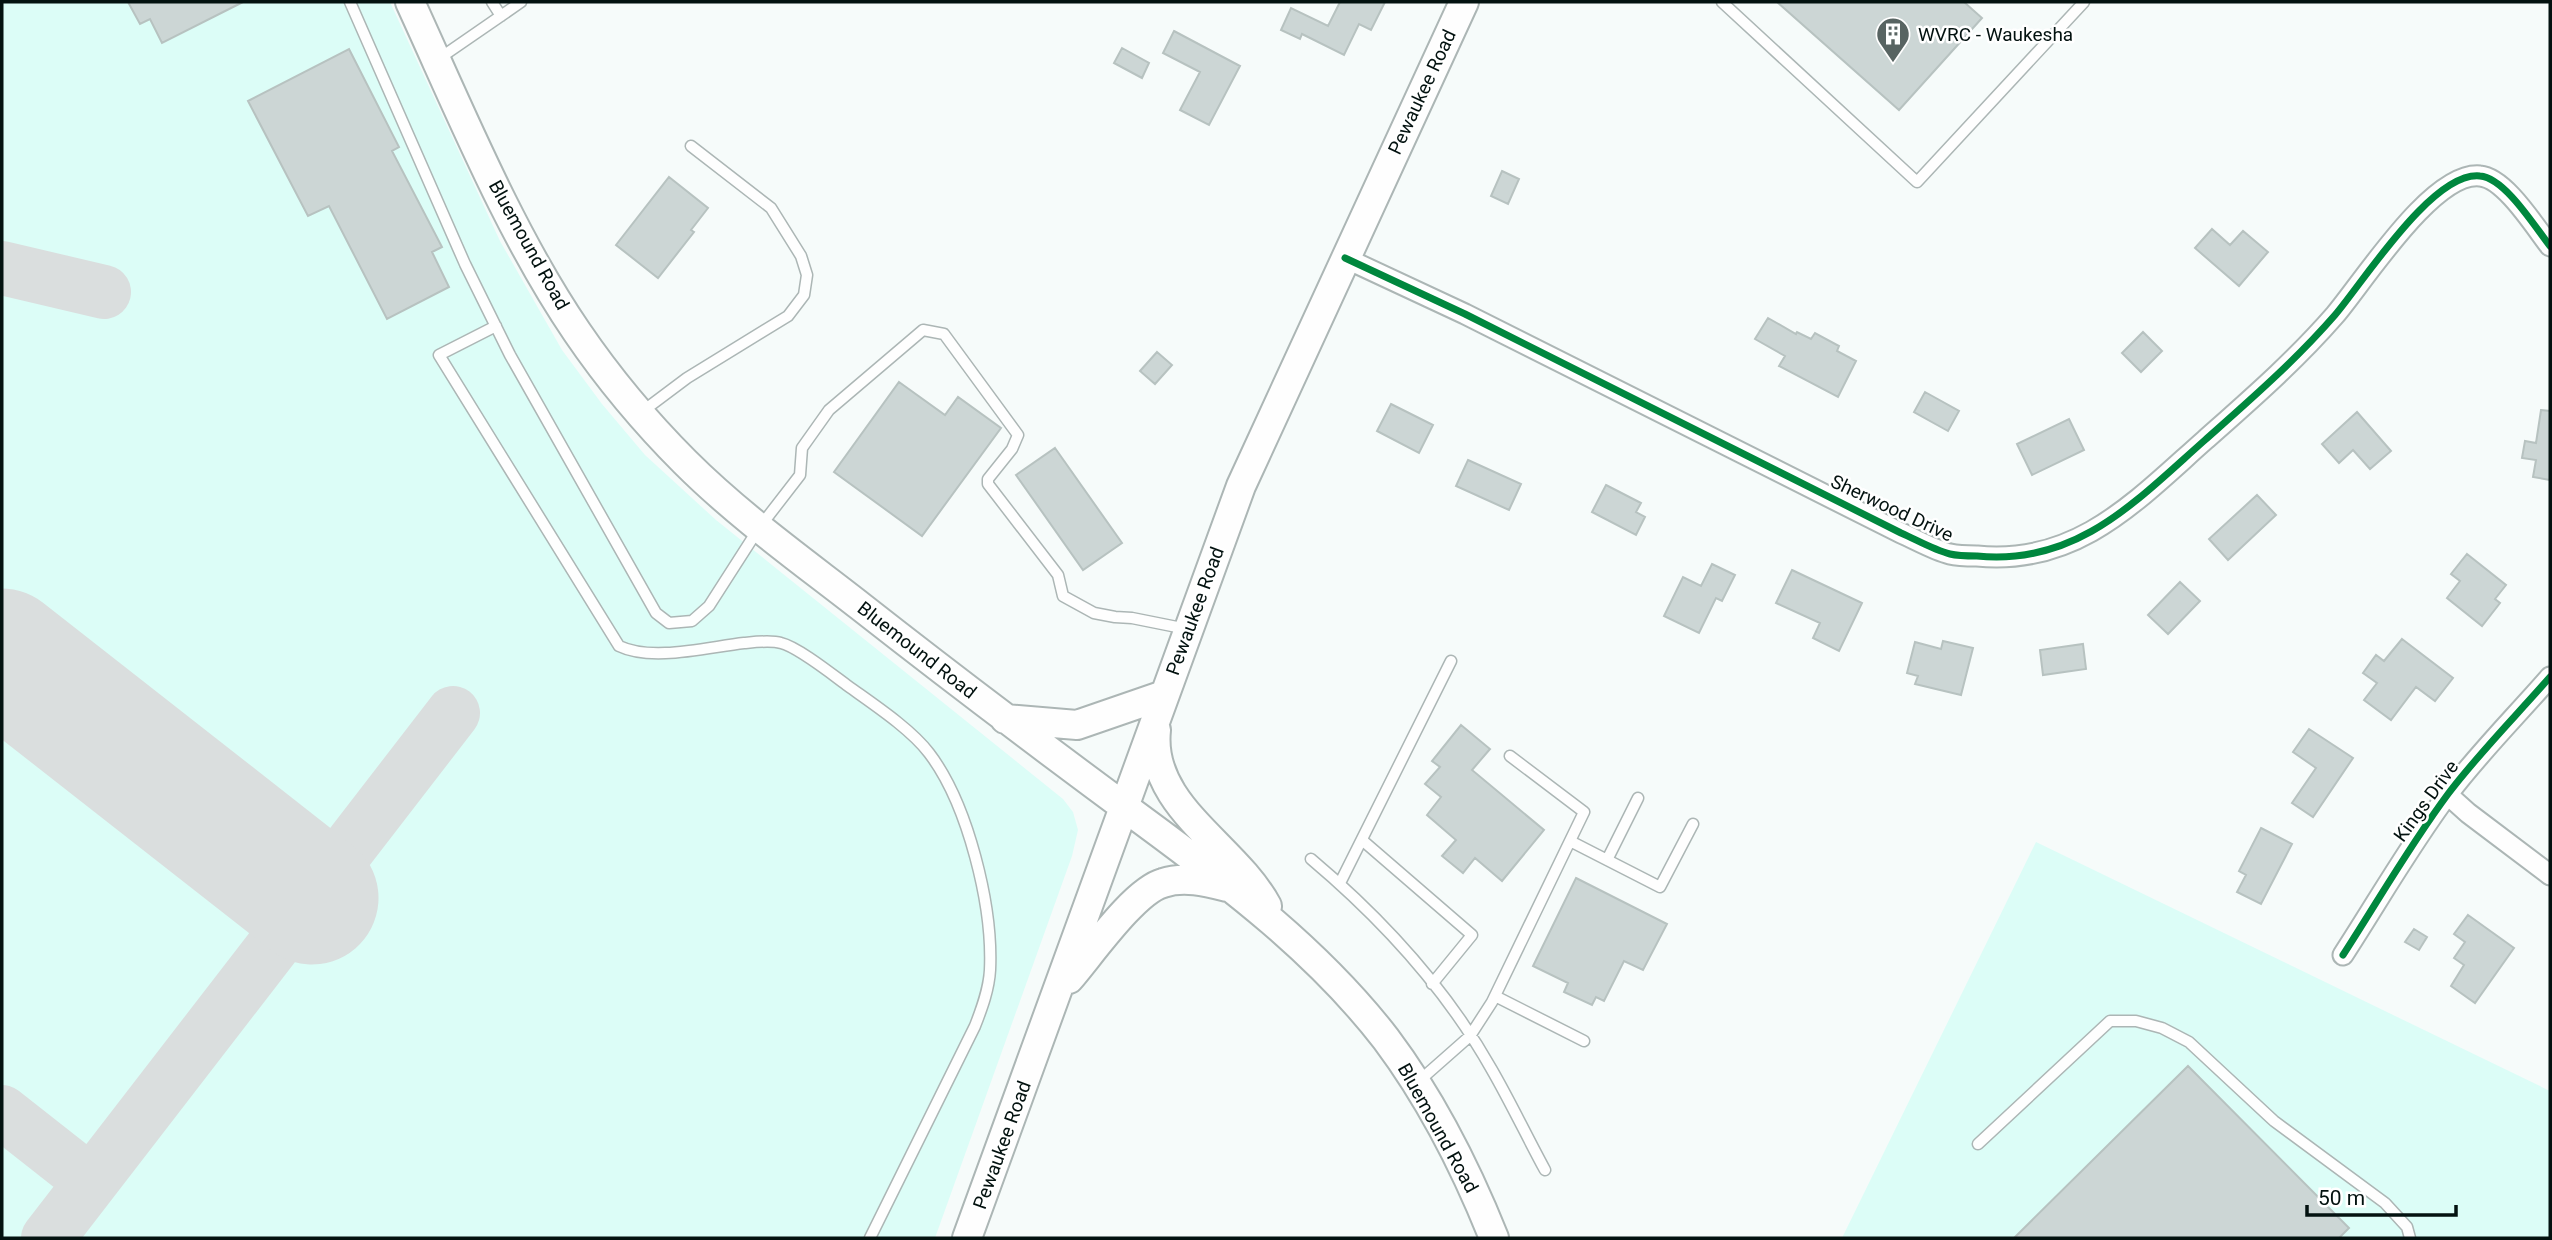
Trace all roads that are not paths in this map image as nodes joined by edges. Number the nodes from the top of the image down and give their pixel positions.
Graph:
1 (350, 2) edge
2 (410, 2) edge
3 (492, 2) edge
4 (520, 2) edge
5 (1464, 2) edge
6 (2084, 2) edge
7 (1728, 4) edge
8 (501, 16) junction
9 (437, 61) junction
10 (691, 146) dead end
11 (2550, 246) edge
12 (1345, 258) junction
13 (496, 326) junction
14 (640, 414) junction
15 (759, 528) junction
16 (1188, 629) junction
17 (1451, 662) dead end
18 (2550, 677) edge
19 (1162, 703) junction
20 (1004, 719) junction
21 (1510, 756) dead end
22 (2448, 795) junction
23 (1638, 799) dead end
24 (1124, 807) junction
25 (1693, 824) dead end
26 (1362, 840) junction
27 (1570, 841) junction
28 (1311, 859) dead end
29 (1607, 860) junction
30 (2550, 875) edge
31 (1340, 883) junction
32 (1230, 888) junction
33 (1278, 928) junction
34 (2343, 955) dead end
35 (1432, 984) junction
36 (1057, 994) junction
37 (1495, 996) junction
38 (1470, 1036) junction
39 (1584, 1041) dead end
40 (1416, 1083) junction
41 (1978, 1144) dead end
42 (1545, 1170) dead end
43 (870, 1238) edge
44 (967, 1238) edge
45 (1494, 1238) edge
46 (2410, 1238) edge

1 - 13 lane
2 - 9 main road, Bluemound Road
3 - 8 lane
4 - 8 lane
5 - 12 main road, Pewaukee Road
6 - 7 lane
8 - 9 lane
9 - 14 main road, Bluemound Road
10 - 14 lane
11 - 12 street, Sherwood Drive
12 - 16 main road, Pewaukee Road
13 - 15 lane
13 - 43 lane
14 - 15 main road, Bluemound Road
15 - 16 lane
15 - 20 main road, Bluemound Road
16 - 19 main road, Pewaukee Road
17 - 26 lane
18 - 22 street, Kings Drive
19 - 20 main road
19 - 24 main road, Pewaukee Road
19 - 33 main road
20 - 24 main road, Bluemound Road
21 - 27 lane
22 - 30 street
22 - 34 street, Kings Drive
23 - 29 lane
24 - 32 main road, Bluemound Road
24 - 36 main road, Pewaukee Road
25 - 29 lane
26 - 31 lane
26 - 35 lane
27 - 29 lane
27 - 37 lane
28 - 31 lane
31 - 35 lane
32 - 33 main road, Bluemound Road
32 - 36 main road
33 - 40 main road, Bluemound Road
35 - 38 lane
36 - 44 main road, Pewaukee Road
37 - 38 lane
37 - 39 lane
38 - 40 lane
38 - 42 lane
40 - 45 main road, Bluemound Road
41 - 46 lane

